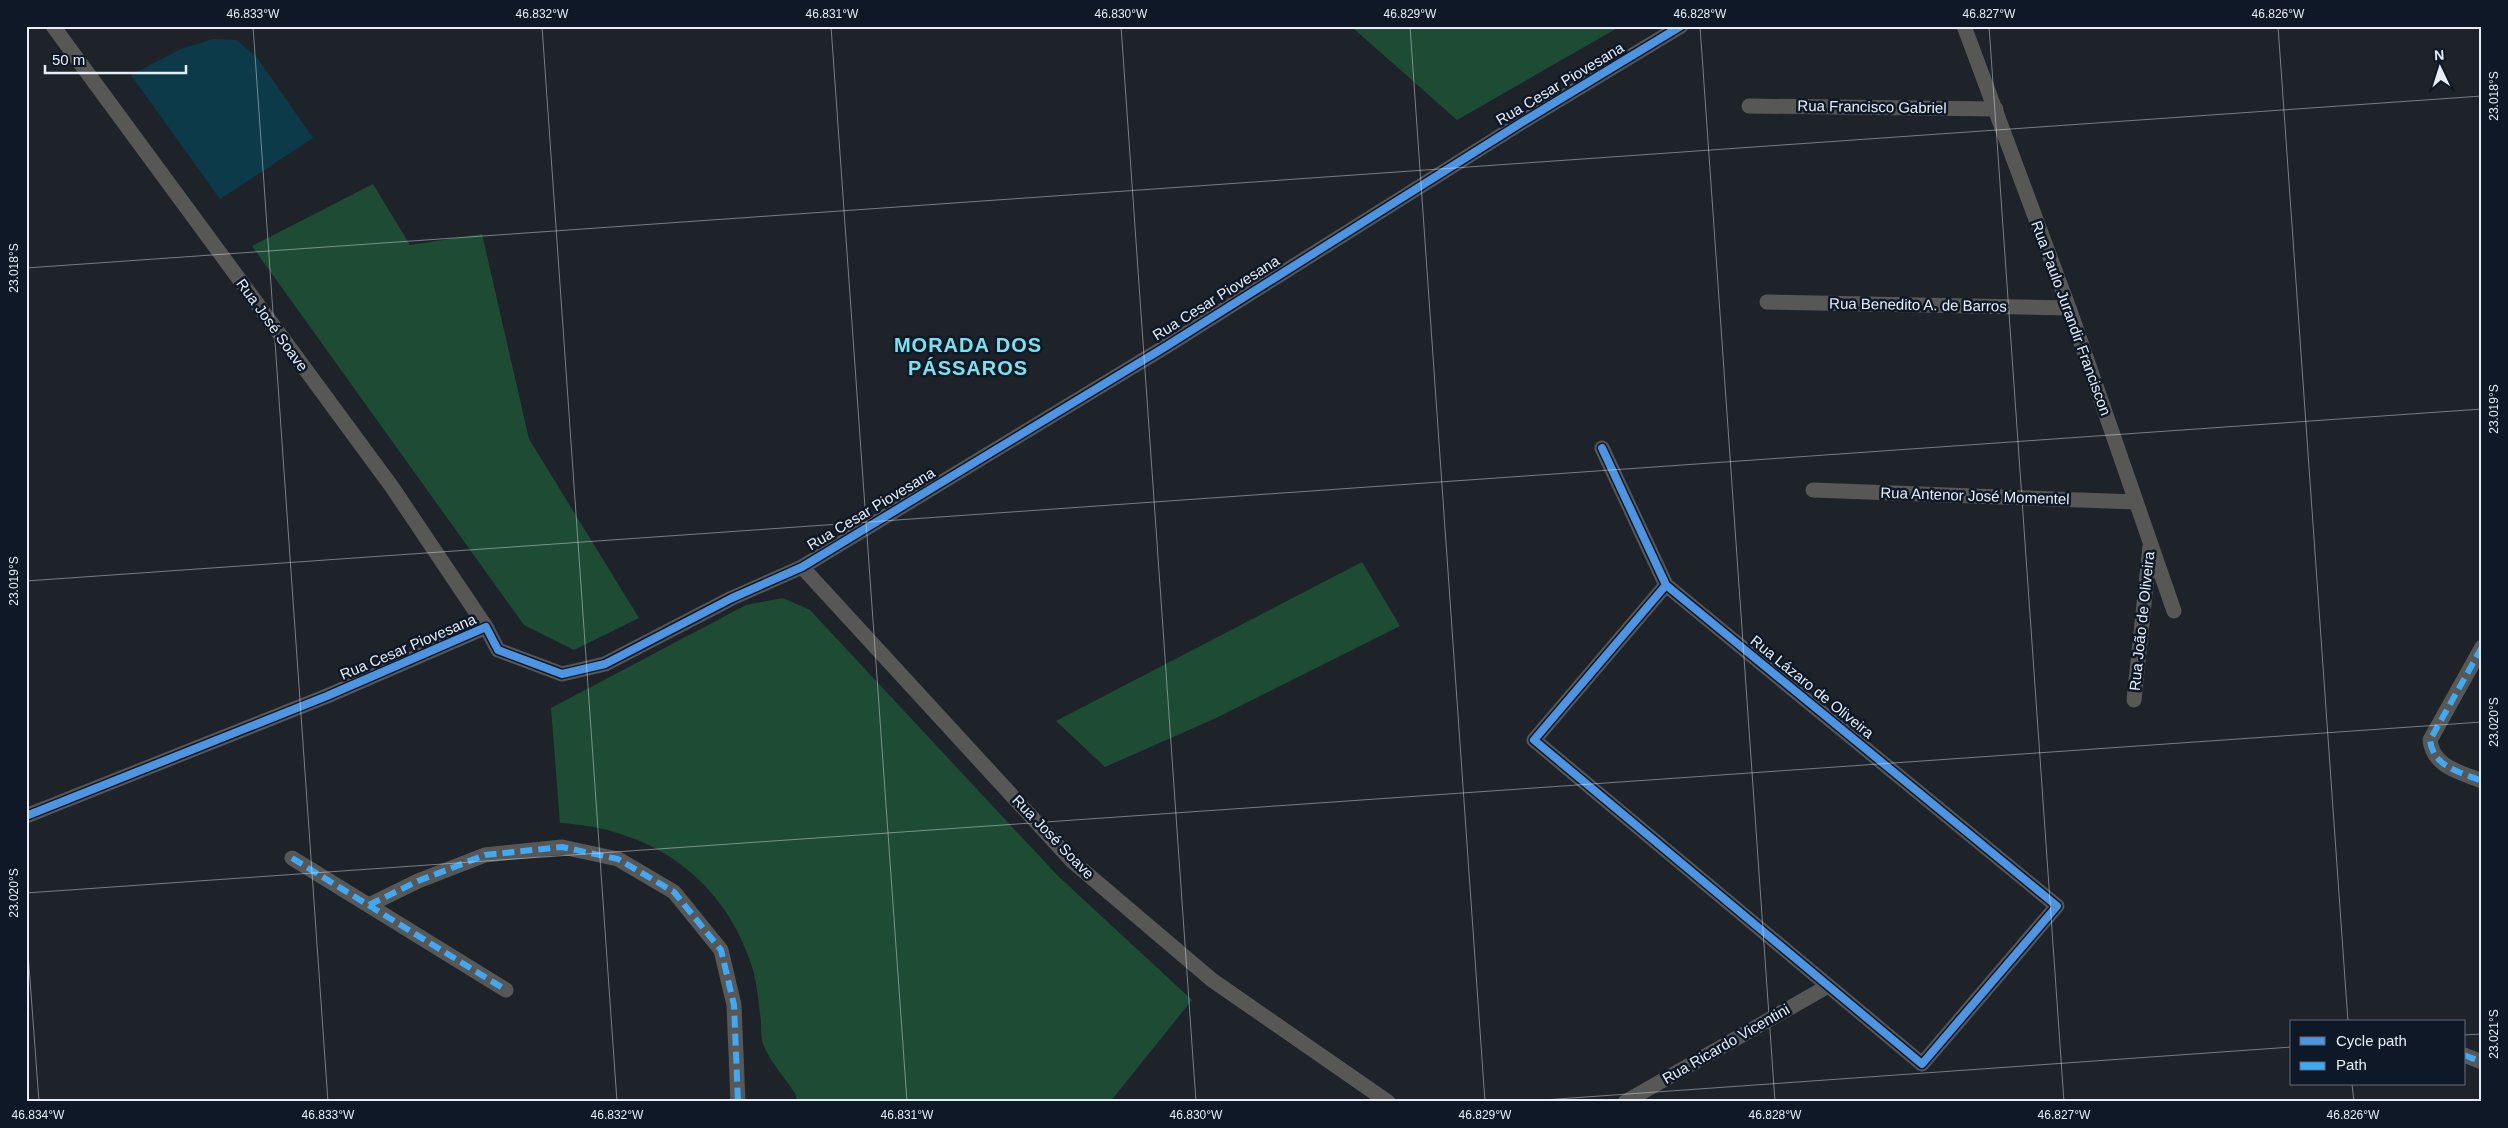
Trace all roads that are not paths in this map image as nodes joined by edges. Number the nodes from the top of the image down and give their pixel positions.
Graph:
1 (53, 26) edge
2 (1681, 26) edge
3 (1964, 26) edge
4 (1749, 106) dead end
5 (1996, 109) junction
6 (1767, 302) dead end
7 (2069, 308) junction
8 (1602, 448) dead end
9 (1813, 490) dead end
10 (2136, 502) junction
11 (2150, 542) junction
12 (802, 567) junction
13 (1666, 585) junction
14 (2174, 611) dead end
15 (486, 627) junction
16 (2482, 647) edge
17 (2134, 700) dead end
18 (2482, 781) edge
19 (26, 816) edge
20 (292, 858) dead end
21 (369, 904) junction
22 (1828, 986) junction
23 (506, 990) dead end
24 (2466, 1056) edge
25 (2482, 1062) edge
26 (738, 1102) edge
27 (1388, 1102) edge
28 (1625, 1102) edge

1 - 15 street, Rua José Soave
2 - 12 street, Rua Cesar Piovesana
3 - 5 street, Rua Paulo Jurandir Franciscon
4 - 5 street, Rua Francisco Gabriel
5 - 7 street, Rua Paulo Jurandir Franciscon
6 - 7 street, Rua Benedito A. de Barros
7 - 10 street, Rua Paulo Jurandir Franciscon
8 - 13 street, Rua Lázaro de Oliveira
9 - 10 street, Rua Antenor José Momentel
10 - 11 street, Rua Paulo Jurandir Franciscon
11 - 14 street, Rua Paulo Jurandir Franciscon
11 - 17 street, Rua João de Oliveira
12 - 15 street, Rua Cesar Piovesana
12 - 27 street, Rua José Soave
13 - 22 street
13 - 22 street, Rua Lázaro de Oliveira
15 - 19 street, Rua Cesar Piovesana
16 - 18 street
20 - 21 street
21 - 23 street
21 - 26 street
22 - 28 street, Rua Ricardo Vicentini
24 - 25 street

